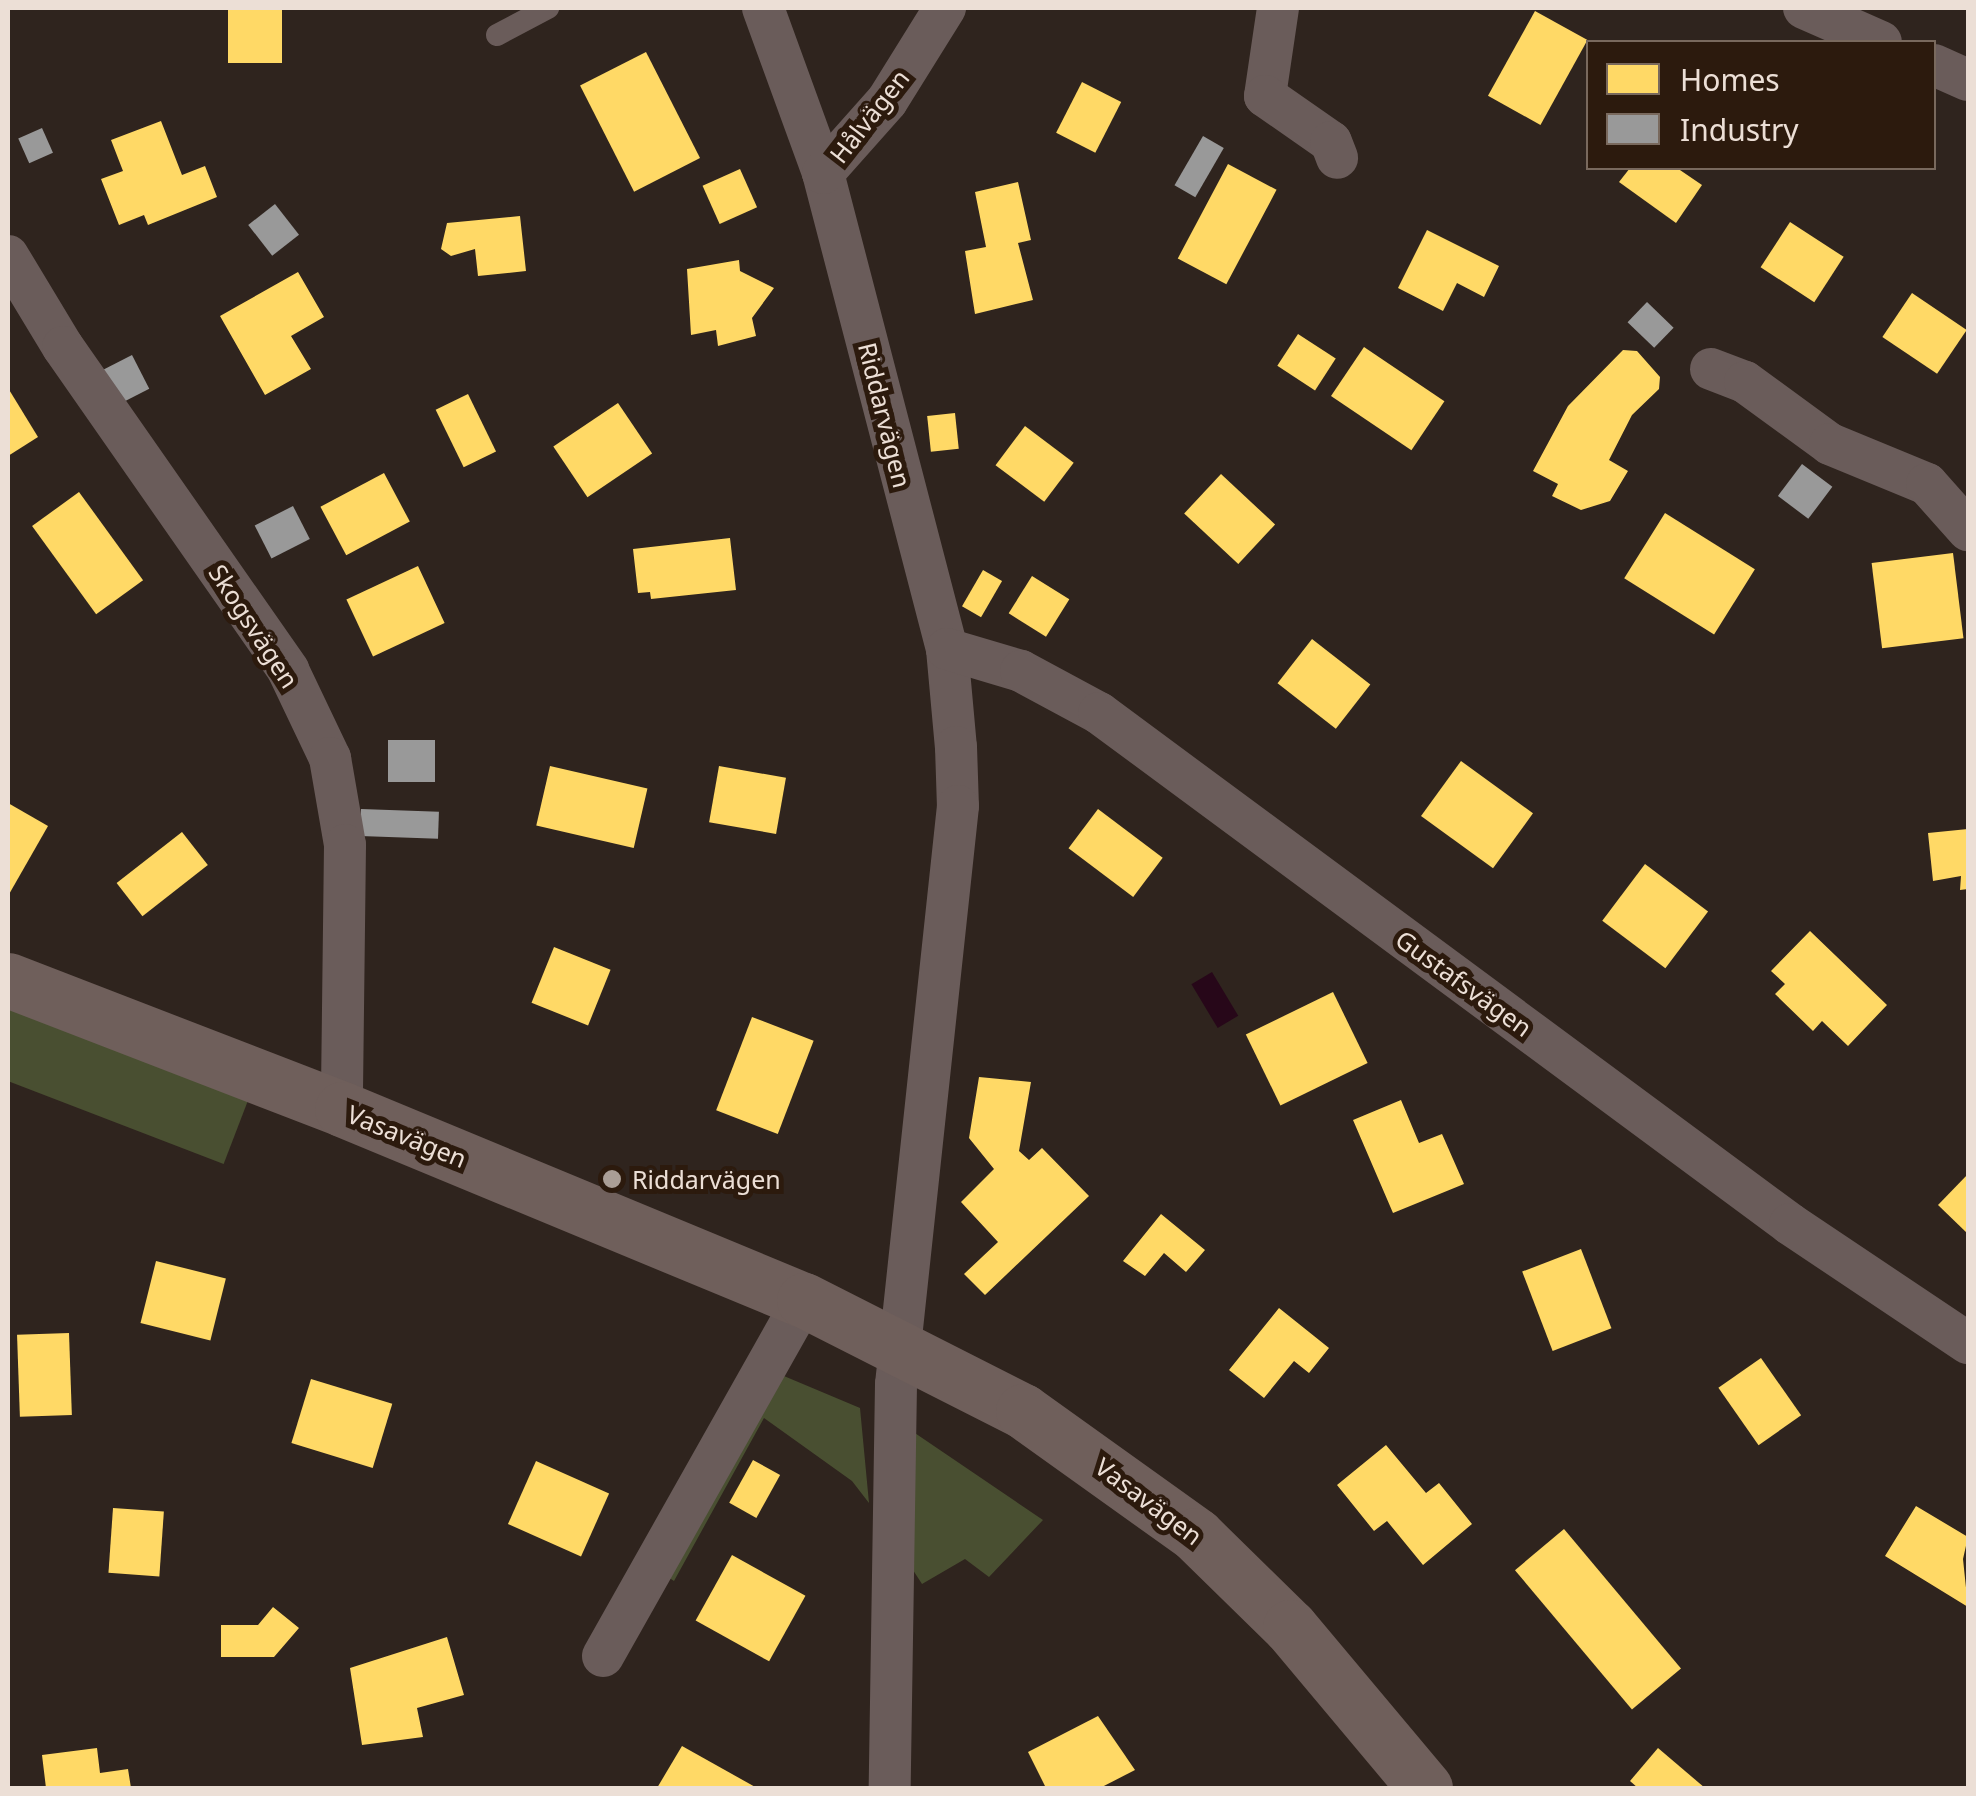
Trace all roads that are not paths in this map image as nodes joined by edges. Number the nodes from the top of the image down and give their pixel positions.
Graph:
1 (548, 8) edge
2 (762, 8) edge
3 (945, 8) edge
4 (1278, 8) edge
5 (1804, 8) edge
6 (497, 36) dead end
7 (1876, 40) edge
8 (1936, 66) edge
9 (1968, 80) edge
10 (1337, 158) dead end
11 (823, 173) junction
12 (8, 256) edge
13 (1711, 369) dead end
14 (1968, 530) edge
15 (948, 648) junction
16 (8, 980) edge
17 (342, 1109) junction
18 (804, 1300) junction
19 (898, 1343) junction
20 (1968, 1343) edge
21 (603, 1656) dead end
22 (890, 1788) edge
23 (1425, 1788) edge

1 - 6 lane
2 - 11 street, Riddarvägen
3 - 11 street, Hålvägen
4 - 10 street
5 - 7 street
8 - 9 street
11 - 15 street, Riddarvägen
12 - 17 street, Skogsvägen
13 - 14 street
15 - 19 street, Riddarvägen
15 - 20 street, Gustafsvägen
16 - 17 street, Vasavägen
17 - 18 street, Vasavägen
18 - 19 street, Vasavägen
18 - 21 street
19 - 22 street, Riddarvägen
19 - 23 street, Vasavägen

